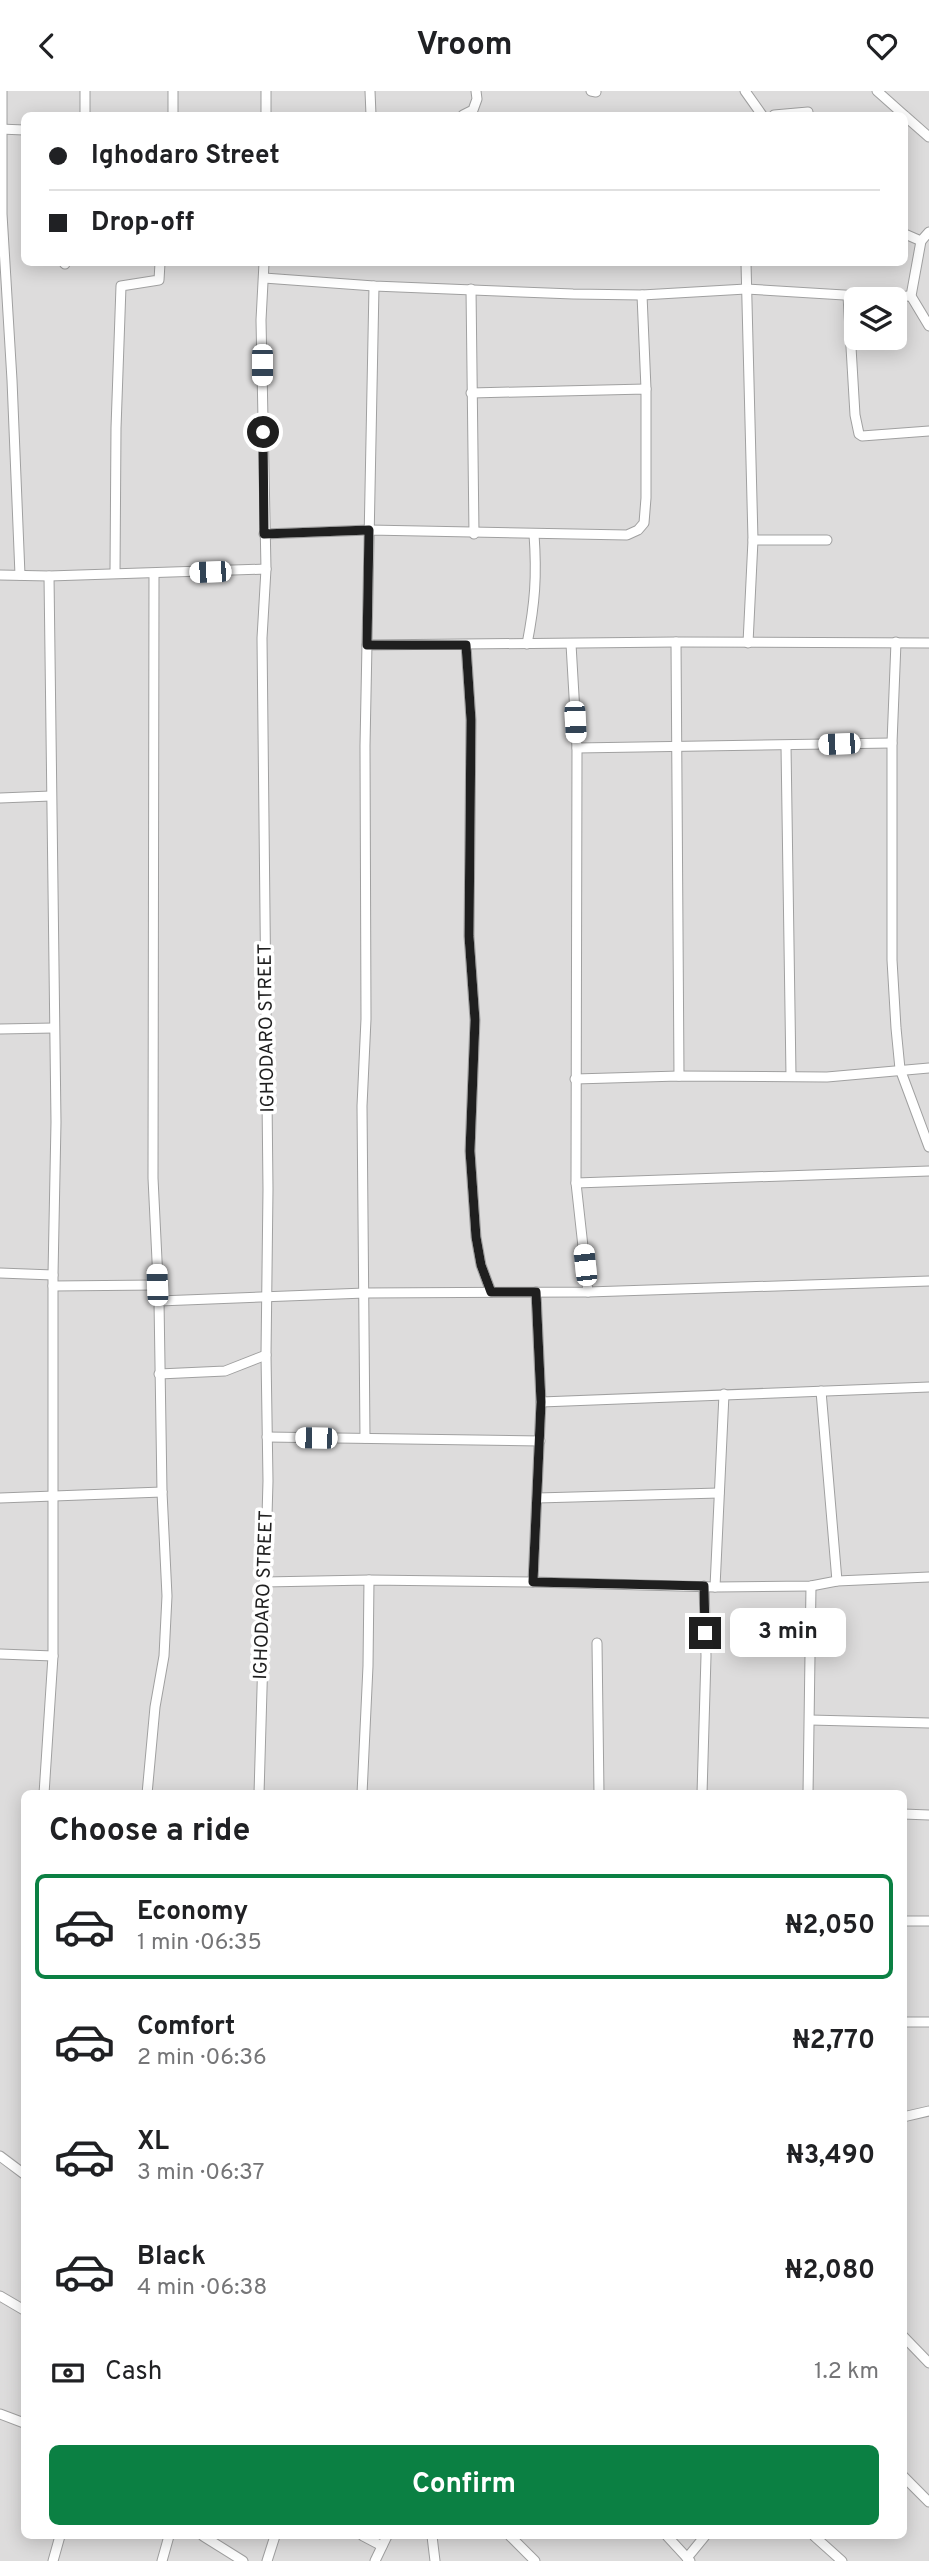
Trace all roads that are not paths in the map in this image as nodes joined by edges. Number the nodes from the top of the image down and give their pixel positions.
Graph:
1 (2, 91) edge
2 (85, 91) edge
3 (173, 91) edge
4 (266, 91) edge
5 (370, 91) edge
6 (476, 91) edge
7 (745, 91) edge
8 (877, 91) edge
9 (85, 112) edge
10 (173, 112) edge
11 (266, 112) edge
12 (371, 112) edge
13 (469, 112) edge
14 (760, 112) edge
15 (900, 112) edge
16 (908, 119) edge
17 (1, 130) edge
18 (21, 130) edge
19 (929, 137) edge
20 (929, 232) edge
21 (908, 235) edge
22 (921, 241) junction
23 (160, 266) edge
24 (264, 266) edge
25 (746, 266) edge
26 (264, 278) junction
27 (374, 286) junction
28 (471, 289) junction
29 (747, 289) junction
30 (642, 295) junction
31 (844, 296) edge
32 (907, 296) edge
33 (911, 296) junction
34 (929, 326) edge
35 (851, 350) edge
36 (646, 390) junction
37 (471, 393) junction
38 (929, 431) edge
39 (369, 530) junction
40 (264, 534) junction
41 (474, 534) junction
42 (534, 534) junction
43 (753, 540) junction
44 (827, 540) dead end
45 (266, 569) junction
46 (116, 573) junction
47 (154, 574) junction
48 (0, 575) edge
49 (20, 575) junction
50 (49, 576) junction
51 (677, 642) junction
52 (897, 642) junction
53 (748, 643) junction
54 (929, 643) edge
55 (527, 644) junction
56 (571, 644) junction
57 (367, 645) junction
58 (466, 645) junction
59 (892, 743) junction
60 (786, 746) junction
61 (677, 747) junction
62 (577, 748) junction
63 (51, 796) junction
64 (0, 799) edge
65 (54, 1028) junction
66 (0, 1029) edge
67 (929, 1068) edge
68 (900, 1069) junction
69 (679, 1076) junction
70 (791, 1076) junction
71 (575, 1079) junction
72 (929, 1147) edge
73 (929, 1171) edge
74 (576, 1183) junction
75 (0, 1273) edge
76 (53, 1275) junction
77 (929, 1281) edge
78 (157, 1285) junction
79 (53, 1286) junction
80 (491, 1292) junction
81 (536, 1292) junction
82 (588, 1292) junction
83 (365, 1293) junction
84 (267, 1296) junction
85 (159, 1301) junction
86 (266, 1355) junction
87 (159, 1374) junction
88 (929, 1387) edge
89 (821, 1391) junction
90 (724, 1394) junction
91 (541, 1402) junction
92 (267, 1437) junction
93 (365, 1438) junction
94 (540, 1441) junction
95 (162, 1492) junction
96 (719, 1493) junction
97 (52, 1494) junction
98 (0, 1498) edge
99 (537, 1498) junction
100 (929, 1577) edge
101 (369, 1580) junction
102 (837, 1581) junction
103 (264, 1582) junction
104 (533, 1582) junction
105 (704, 1586) junction
106 (811, 1586) junction
107 (715, 1587) junction
108 (597, 1643) dead end
109 (0, 1654) edge
110 (53, 1656) junction
111 (810, 1720) junction
112 (929, 1723) edge
113 (44, 1790) edge
114 (147, 1790) edge
115 (259, 1790) edge
116 (362, 1790) edge
117 (599, 1790) edge
118 (702, 1790) edge
119 (808, 1790) edge
120 (907, 1814) edge
121 (929, 1815) edge
122 (907, 1921) edge
123 (929, 1921) edge
124 (907, 2022) edge
125 (929, 2022) edge
126 (929, 2111) edge
127 (907, 2116) edge
128 (0, 2155) edge
129 (21, 2172) edge
130 (0, 2296) edge
131 (21, 2308) edge
132 (907, 2340) edge
133 (929, 2363) edge
134 (0, 2414) edge
135 (21, 2422) edge
136 (907, 2480) edge
137 (929, 2502) edge
138 (59, 2539) edge
139 (168, 2539) edge
140 (208, 2539) edge
141 (274, 2539) edge
142 (369, 2539) edge
143 (386, 2539) edge
144 (432, 2539) edge
145 (513, 2539) edge
146 (670, 2539) edge
147 (703, 2539) edge
148 (817, 2539) edge
149 (382, 2546) junction
150 (688, 2559) edge
151 (53, 2561) edge
152 (162, 2561) edge
153 (243, 2561) edge
154 (267, 2561) edge
155 (375, 2561) edge
156 (435, 2561) edge
157 (535, 2561) edge
158 (842, 2561) edge

1 - 17 street
2 - 9 street
3 - 10 street
4 - 11 street
5 - 12 street
6 - 13 street
7 - 14 street
8 - 15 street
16 - 19 street
17 - 18 street
17 - 49 street
20 - 22 street
21 - 22 street
22 - 33 street
23 - 46 street
24 - 26 street, IGHODARO STREET
25 - 29 street
26 - 27 street
26 - 40 street, IGHODARO STREET
27 - 28 street
27 - 39 street
28 - 30 street
28 - 37 street
29 - 30 street
29 - 31 street
29 - 43 street
30 - 36 street
32 - 33 street
33 - 34 street
35 - 38 street
36 - 37 street
36 - 42 street
37 - 41 street
39 - 40 street
39 - 41 street
39 - 57 street
40 - 45 street, IGHODARO STREET
41 - 42 street
42 - 55 street
43 - 44 street
43 - 53 street
45 - 47 street
45 - 84 street, IGHODARO STREET
46 - 47 street
46 - 50 street
47 - 78 street
48 - 49 street
49 - 50 street
50 - 63 street
51 - 53 street
51 - 56 street
51 - 61 street
52 - 53 street
52 - 54 street
52 - 59 street
55 - 56 street
55 - 58 street
56 - 62 street
57 - 58 street
57 - 83 street
58 - 80 street
59 - 60 street
59 - 68 street
60 - 61 street
60 - 70 street
61 - 62 street
61 - 69 street
62 - 71 street
63 - 64 street
63 - 65 street
65 - 66 street
65 - 76 street
67 - 68 street
68 - 70 street
68 - 72 street
69 - 70 street
69 - 71 street
71 - 74 street
73 - 74 street
74 - 82 street
75 - 76 street
76 - 79 street
77 - 82 street
78 - 79 street
78 - 85 street
79 - 97 street
80 - 81 street
80 - 83 street
81 - 82 street
81 - 91 street
83 - 84 street
83 - 93 street
84 - 85 street
84 - 86 street, IGHODARO STREET
85 - 87 street
86 - 87 street
86 - 92 street, IGHODARO STREET
87 - 95 street
88 - 89 street
89 - 90 street
89 - 102 street
90 - 91 street
90 - 96 street
91 - 94 street
92 - 93 street
92 - 103 street, IGHODARO STREET
93 - 94 street
94 - 99 street
95 - 97 street
95 - 114 street
96 - 99 street
96 - 107 street
97 - 98 street
97 - 110 street
99 - 104 street
100 - 102 street
101 - 103 street
101 - 104 street
101 - 116 street
102 - 106 street
103 - 115 street, IGHODARO STREET
104 - 105 street
105 - 107 street
105 - 118 street
106 - 107 street
106 - 111 street
108 - 117 street
109 - 110 street
110 - 113 street
111 - 112 street
111 - 119 street
120 - 121 street
122 - 123 street
124 - 125 street
126 - 127 street
128 - 129 street
130 - 131 street
132 - 133 street
134 - 135 street
136 - 137 street
138 - 151 street
139 - 152 street
140 - 153 street
141 - 154 street
142 - 149 street
143 - 149 street
144 - 156 street
145 - 157 street
146 - 150 street
147 - 150 street
148 - 158 street
149 - 155 street

